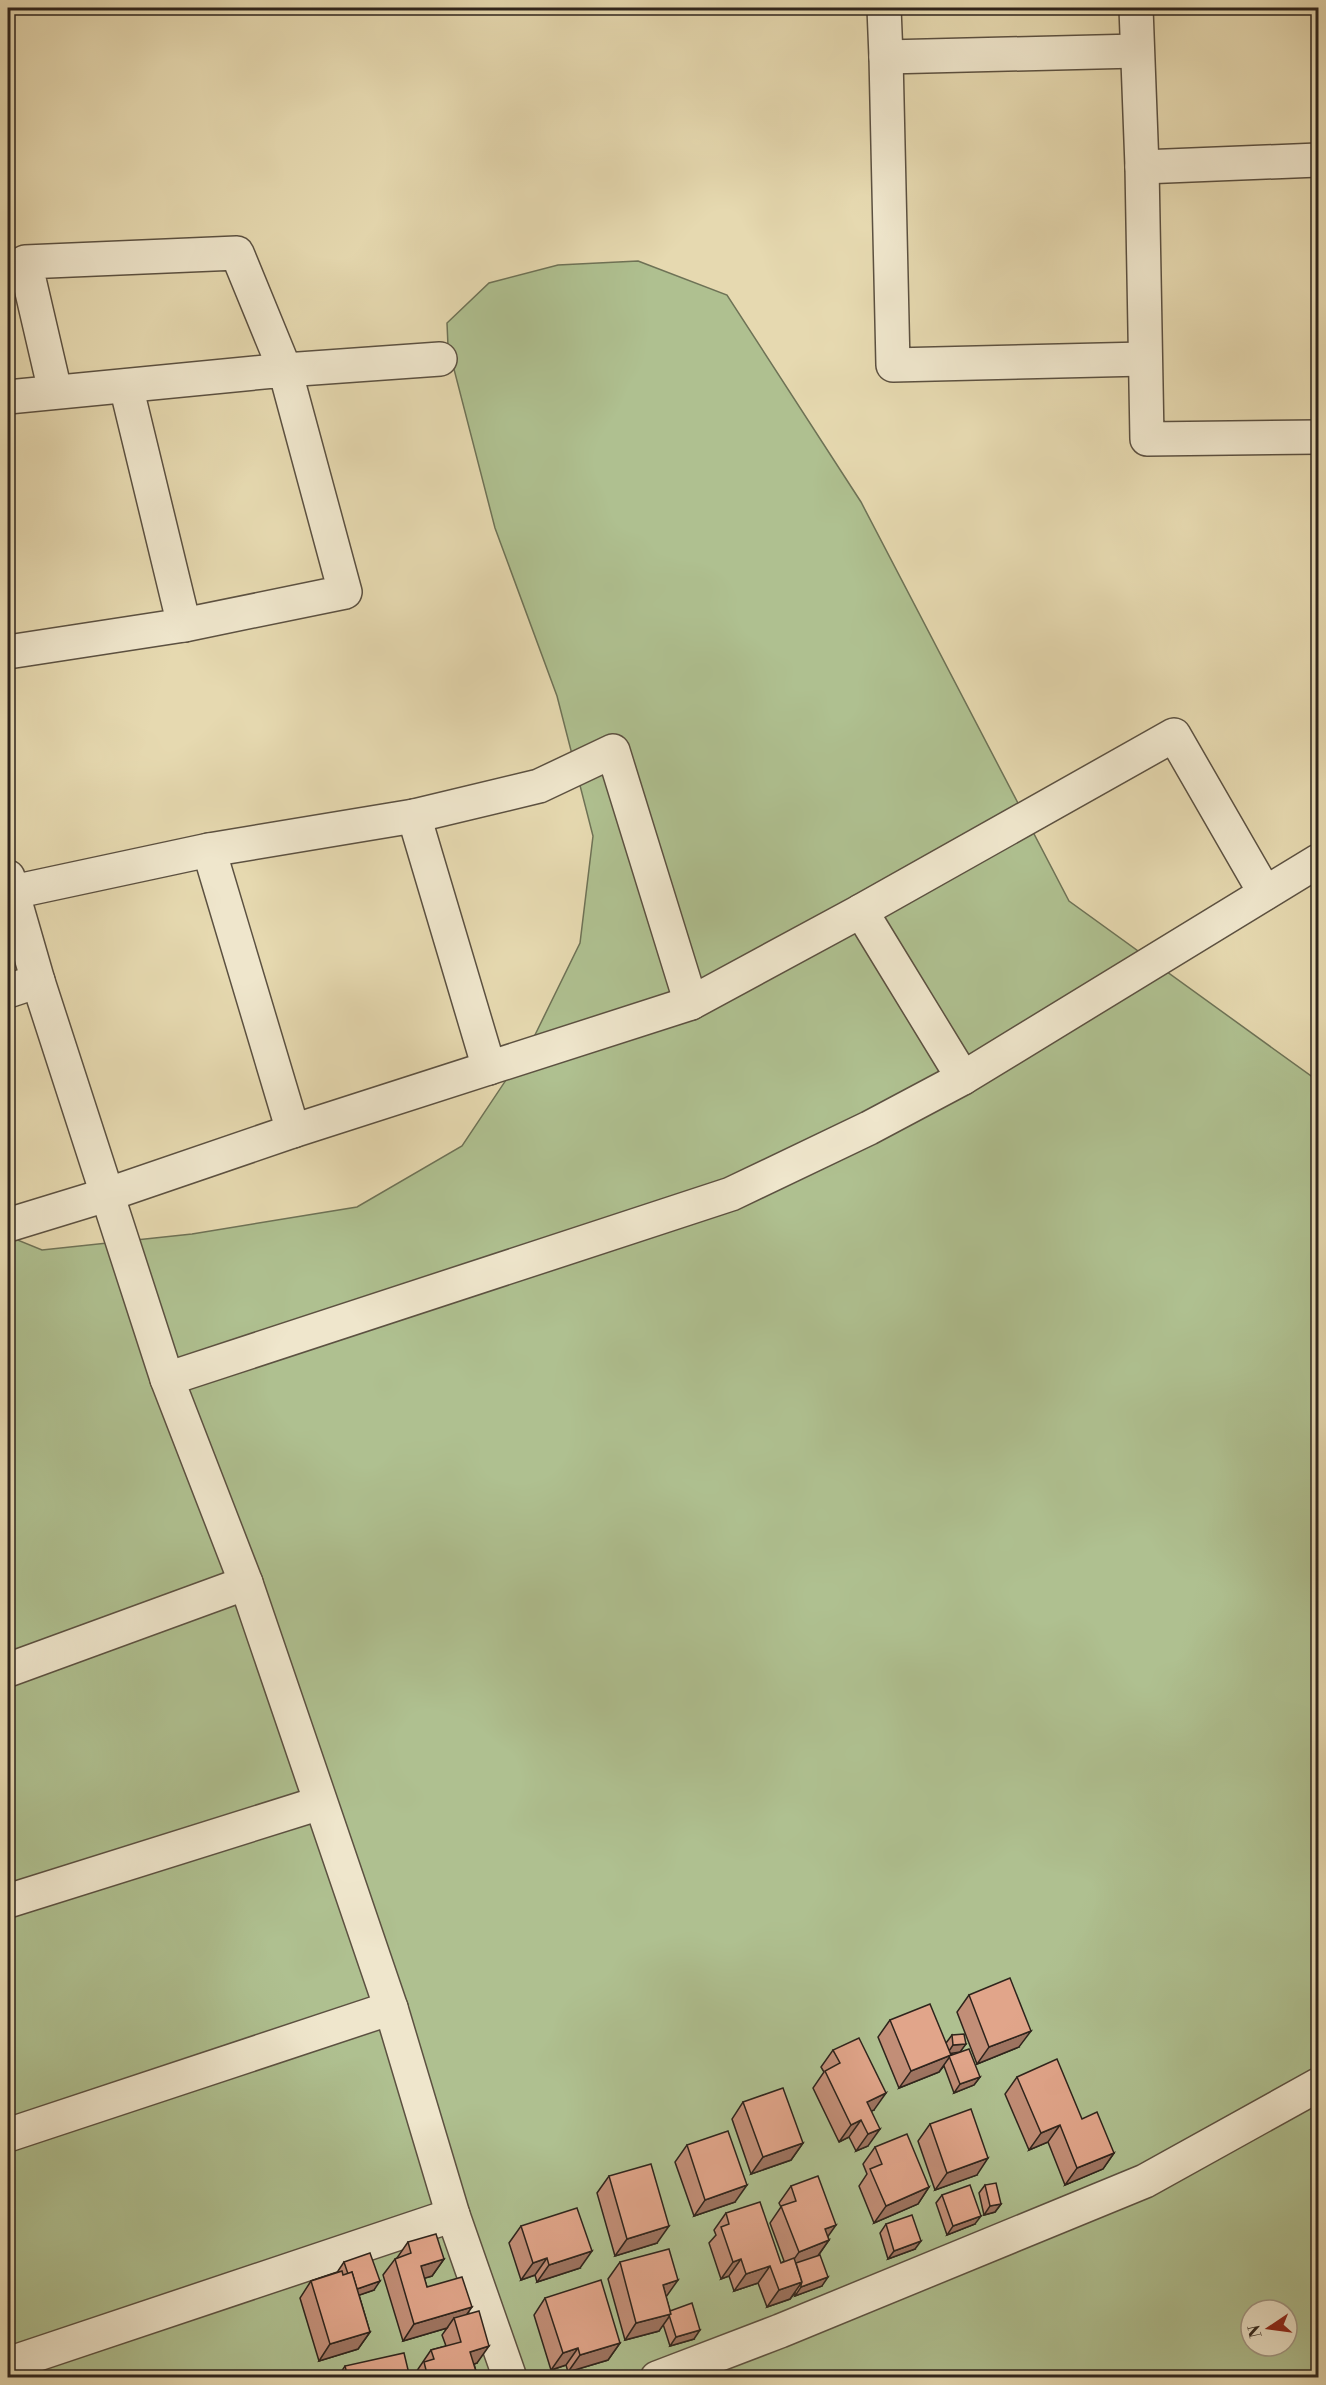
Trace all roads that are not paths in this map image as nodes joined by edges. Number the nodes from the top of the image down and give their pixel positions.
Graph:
1 (884, 8) edge
2 (1136, 8) edge
3 (1137, 51) junction
4 (886, 57) junction
5 (1318, 160) edge
6 (1142, 167) junction
7 (440, 359) dead end
8 (1144, 359) junction
9 (285, 370) junction
10 (126, 386) junction
11 (55, 391) junction
12 (8, 397) edge
13 (1318, 437) edge
14 (184, 625) junction
15 (8, 652) edge
16 (414, 816) junction
17 (209, 850) junction
18 (1318, 861) edge
19 (10, 885) edge
20 (1265, 893) junction
21 (861, 911) junction
22 (23, 986) edge
23 (691, 1003) junction
24 (489, 1068) junction
25 (963, 1078) junction
26 (293, 1131) junction
27 (106, 1195) junction
28 (8, 1225) edge
29 (167, 1379) junction
30 (246, 1582) junction
31 (8, 1670) edge
32 (320, 1803) junction
33 (8, 1901) edge
34 (391, 2008) junction
35 (1318, 2085) edge
36 (8, 2135) edge
37 (453, 2215) junction
38 (13, 2368) edge
39 (510, 2378) edge
40 (657, 2378) edge

1 - 4 street
2 - 3 street
3 - 4 street
3 - 6 street
4 - 8 street
5 - 6 street
6 - 8 street
7 - 9 street
8 - 13 street
9 - 10 street
9 - 11 street
9 - 14 street
10 - 11 street
10 - 14 street
11 - 12 street
14 - 15 street
16 - 17 street
16 - 23 street
16 - 24 street
17 - 19 street
17 - 26 street
18 - 20 street
19 - 22 street
20 - 21 street
20 - 25 street
21 - 23 street
21 - 25 street
22 - 27 street
23 - 24 street
24 - 26 street
25 - 29 street
26 - 27 street
27 - 28 street
27 - 29 street
29 - 30 street
30 - 31 street
30 - 32 street
32 - 33 street
32 - 34 street
34 - 36 street
34 - 37 street
35 - 40 street
37 - 38 street
37 - 39 street

